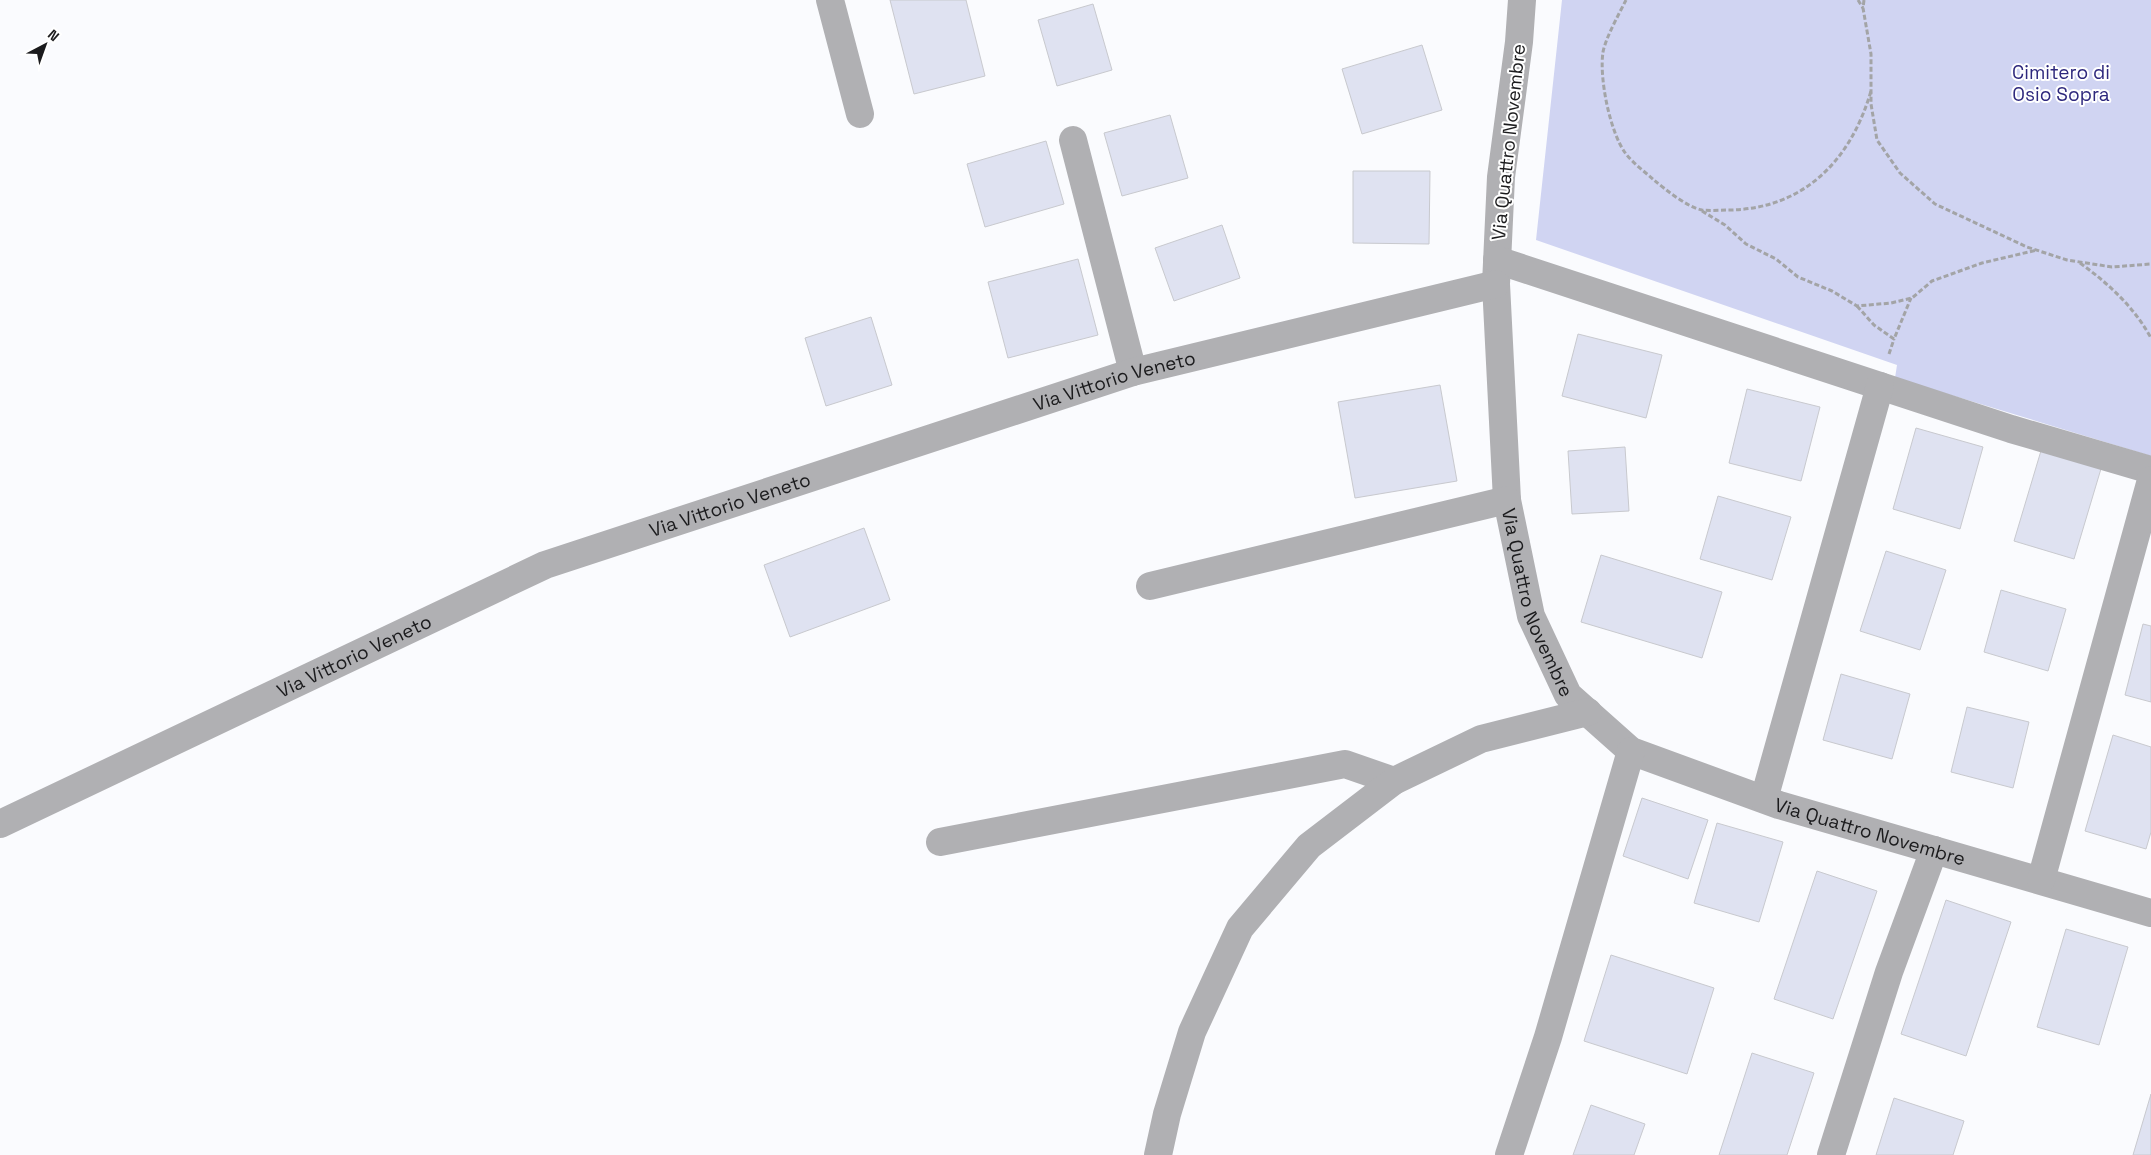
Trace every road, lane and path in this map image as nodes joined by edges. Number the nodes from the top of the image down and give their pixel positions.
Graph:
1 (830, 0) edge
2 (1522, 0) edge
3 (1626, 0) edge
4 (1858, 0) edge
5 (1864, 0) edge
6 (1863, 8) junction
7 (1871, 91) junction
8 (860, 114) dead end
9 (1073, 140) dead end
10 (1701, 210) junction
11 (2037, 250) junction
12 (2079, 262) junction
13 (2151, 264) edge
14 (1496, 272) junction
15 (1912, 298) junction
16 (1857, 306) junction
17 (2151, 338) edge
18 (1133, 372) junction
19 (1880, 386) junction
20 (2151, 470) edge
21 (2151, 480) edge
22 (1507, 500) junction
23 (1150, 586) dead end
24 (1588, 712) junction
25 (1631, 751) junction
26 (1394, 781) junction
27 (1764, 799) junction
28 (0, 824) edge
29 (940, 842) dead end
30 (1934, 850) junction
31 (2041, 880) junction
32 (2151, 913) edge
33 (1158, 1155) edge
34 (1509, 1155) edge
35 (1831, 1155) edge

1 - 8 street
2 - 14 street, Via Quattro Novembre
3 - 10 path
4 - 6 path
5 - 6 path
6 - 7 path
7 - 10 path
7 - 11 path
9 - 18 street
10 - 16 path
11 - 12 path
11 - 15 path
12 - 13 path
12 - 17 path
14 - 18 street, Via Vittorio Veneto
14 - 19 street
14 - 22 street, Via Quattro Novembre
15 - 16 path
15 - 16 path
18 - 28 street, Via Vittorio Veneto
19 - 20 street
19 - 27 street
21 - 31 street
22 - 23 street
22 - 24 street, Via Quattro Novembre
24 - 25 street, Via Quattro Novembre
24 - 26 street
25 - 27 street, Via Quattro Novembre
25 - 34 street
26 - 29 street
26 - 33 street
27 - 30 street, Via Quattro Novembre
30 - 31 street, Via Quattro Novembre
30 - 35 street
31 - 32 street, Via Quattro Novembre

